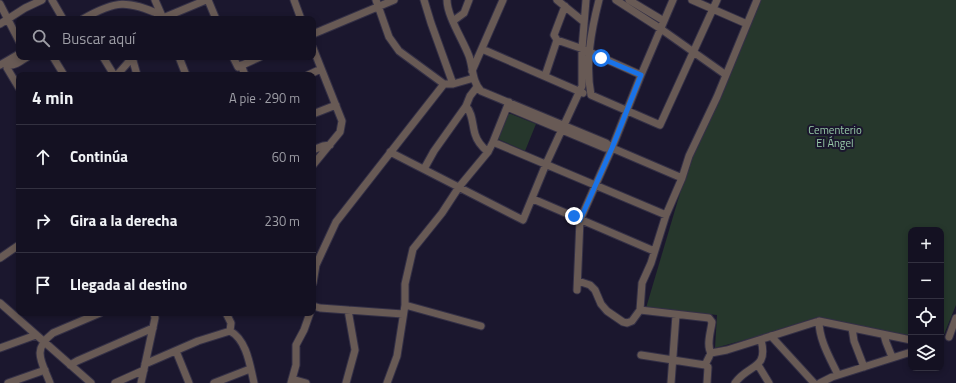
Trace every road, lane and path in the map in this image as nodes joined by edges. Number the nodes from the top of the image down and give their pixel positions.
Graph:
1 (42, 0) edge
2 (52, 0) edge
3 (155, 0) edge
4 (207, 0) edge
5 (394, 0) edge
6 (424, 0) edge
7 (447, 0) edge
8 (470, 0) edge
9 (503, 0) edge
10 (557, 0) edge
11 (586, 0) edge
12 (599, 0) edge
13 (616, 0) edge
14 (629, 0) edge
15 (674, 0) edge
16 (692, 0) edge
17 (717, 0) edge
18 (757, 0) edge
19 (296, 1) edge
20 (112, 2) edge
21 (378, 3) edge
22 (0, 4) edge
23 (565, 6) junction
24 (713, 9) junction
25 (100, 10) junction
26 (61, 16) edge
27 (89, 16) edge
28 (97, 16) edge
29 (161, 16) edge
30 (163, 16) edge
31 (166, 16) edge
32 (215, 16) edge
33 (300, 16) edge
34 (8, 19) junction
35 (453, 21) junction
36 (664, 21) junction
37 (584, 22) junction
38 (0, 24) edge
39 (747, 24) junction
40 (661, 28) junction
41 (316, 33) edge
42 (16, 36) edge
43 (557, 40) junction
44 (482, 49) junction
45 (586, 51) junction
46 (692, 52) junction
47 (316, 55) edge
48 (16, 56) edge
49 (22, 60) edge
50 (55, 60) edge
51 (106, 60) edge
52 (130, 60) edge
53 (133, 60) edge
54 (180, 60) edge
55 (234, 60) edge
56 (253, 60) edge
57 (6, 63) edge
58 (241, 65) junction
59 (322, 69) junction
60 (62, 72) edge
61 (112, 72) edge
62 (120, 72) edge
63 (136, 72) edge
64 (185, 72) edge
65 (244, 72) edge
66 (315, 72) edge
67 (473, 75) junction
68 (641, 75) junction
69 (726, 75) junction
70 (544, 76) junction
71 (16, 83) edge
72 (444, 84) junction
73 (453, 84) junction
74 (477, 87) junction
75 (581, 93) junction
76 (508, 104) junction
77 (336, 105) junction
78 (466, 106) junction
79 (627, 111) junction
80 (316, 113) edge
81 (563, 128) junction
82 (493, 142) junction
83 (330, 145) junction
84 (608, 148) junction
85 (316, 149) edge
86 (390, 152) junction
87 (488, 152) junction
88 (316, 161) edge
89 (546, 164) junction
90 (424, 169) junction
91 (682, 178) junction
92 (594, 186) junction
93 (459, 187) junction
94 (532, 199) junction
95 (666, 215) junction
96 (580, 220) junction
97 (16, 247) edge
98 (654, 251) junction
99 (0, 258) edge
100 (316, 260) edge
101 (578, 281) junction
102 (577, 290) dead end
103 (0, 304) edge
104 (405, 305) junction
105 (316, 307) edge
106 (348, 310) junction
107 (640, 310) junction
108 (16, 314) edge
109 (403, 314) junction
110 (676, 315) junction
111 (19, 316) edge
112 (93, 316) edge
113 (154, 316) edge
114 (158, 316) edge
115 (227, 316) edge
116 (309, 316) edge
117 (956, 318) edge
118 (818, 321) junction
119 (154, 325) junction
120 (481, 326) dead end
121 (852, 328) junction
122 (230, 331) junction
123 (884, 335) junction
124 (36, 336) junction
125 (770, 336) junction
126 (949, 337) dead end
127 (908, 339) edge
128 (761, 340) junction
129 (44, 343) junction
130 (0, 348) edge
131 (176, 350) junction
132 (711, 353) junction
133 (908, 353) edge
134 (641, 355) dead end
135 (892, 357) junction
136 (672, 360) junction
137 (70, 365) junction
138 (705, 365) junction
139 (758, 365) junction
140 (144, 367) junction
141 (864, 367) junction
142 (250, 369) junction
143 (45, 370) junction
144 (838, 375) junction
145 (292, 381) edge
146 (8, 383) edge
147 (50, 383) edge
148 (91, 383) edge
149 (115, 383) edge
150 (141, 383) edge
151 (189, 383) edge
152 (214, 383) edge
153 (254, 383) edge
154 (306, 383) edge
155 (346, 383) edge
156 (387, 383) edge
157 (671, 383) edge
158 (707, 383) edge
159 (735, 383) edge
160 (769, 383) edge
161 (814, 383) edge
162 (820, 383) edge

1 - 34 street
2 - 26 street
3 - 30 street
4 - 31 street
4 - 32 street
5 - 21 street
6 - 73 street
7 - 35 street
8 - 35 street
9 - 44 street
10 - 23 street
11 - 37 street
12 - 45 street
13 - 40 street
14 - 36 street
15 - 36 street
16 - 24 street
17 - 24 street
18 - 39 street
19 - 33 street
20 - 25 street
20 - 29 street
21 - 41 street
21 - 72 street
22 - 34 street
23 - 37 street
23 - 43 street
24 - 39 street
24 - 46 street
25 - 27 street
25 - 28 street
34 - 38 street
34 - 42 street
35 - 67 street
36 - 40 street
37 - 45 street
39 - 69 street
40 - 46 street
40 - 68 street
43 - 45 street
43 - 70 street
44 - 67 street
44 - 70 street
45 - 68 street
45 - 75 street
45 - 79 street
46 - 69 street
46 - 79 street
47 - 59 street
48 - 57 street
49 - 57 street
50 - 60 street
51 - 61 street
52 - 62 street
53 - 63 street
54 - 64 street
55 - 58 street
56 - 58 street
57 - 71 street
58 - 65 street
59 - 66 street
59 - 77 street
67 - 73 street
67 - 74 street
68 - 79 street
69 - 91 street
70 - 75 street
72 - 73 street
72 - 86 street
74 - 76 street
74 - 78 street
75 - 81 street
76 - 81 street
76 - 82 street
77 - 80 street
77 - 83 street
78 - 87 street
78 - 90 street
79 - 84 street
81 - 84 street
81 - 89 street
82 - 87 street
82 - 89 street
83 - 85 street
83 - 88 street
84 - 91 street
84 - 92 street
86 - 90 street
86 - 100 street
87 - 93 street
89 - 92 street
89 - 94 street
90 - 93 street
91 - 95 street
92 - 95 street
92 - 96 street
93 - 94 street
93 - 104 street
94 - 96 street
95 - 98 street
96 - 98 street
96 - 101 street
97 - 99 street
98 - 107 street
101 - 102 street
101 - 107 street
103 - 108 street
104 - 109 street
104 - 120 street
105 - 106 street
106 - 109 street
106 - 155 street
107 - 110 street
109 - 156 street
110 - 132 street
110 - 136 street
111 - 124 street
112 - 129 street
113 - 119 street
114 - 119 street
115 - 122 street
116 - 145 street
117 - 126 street
118 - 121 street
118 - 125 street
118 - 144 street
119 - 137 street
119 - 140 street
121 - 123 street
121 - 141 street
122 - 131 street
122 - 142 street
123 - 127 street
123 - 135 street
124 - 129 street
124 - 130 street
125 - 128 street
125 - 161 street
128 - 132 street
128 - 139 street
129 - 137 street
129 - 143 street
131 - 140 street
131 - 151 street
132 - 138 street
133 - 135 street
134 - 136 street
135 - 141 street
136 - 138 street
136 - 157 street
137 - 148 street
138 - 158 street
139 - 159 street
139 - 160 street
140 - 149 street
140 - 150 street
141 - 144 street
142 - 152 street
142 - 153 street
143 - 146 street
143 - 147 street
144 - 162 street
145 - 154 street

